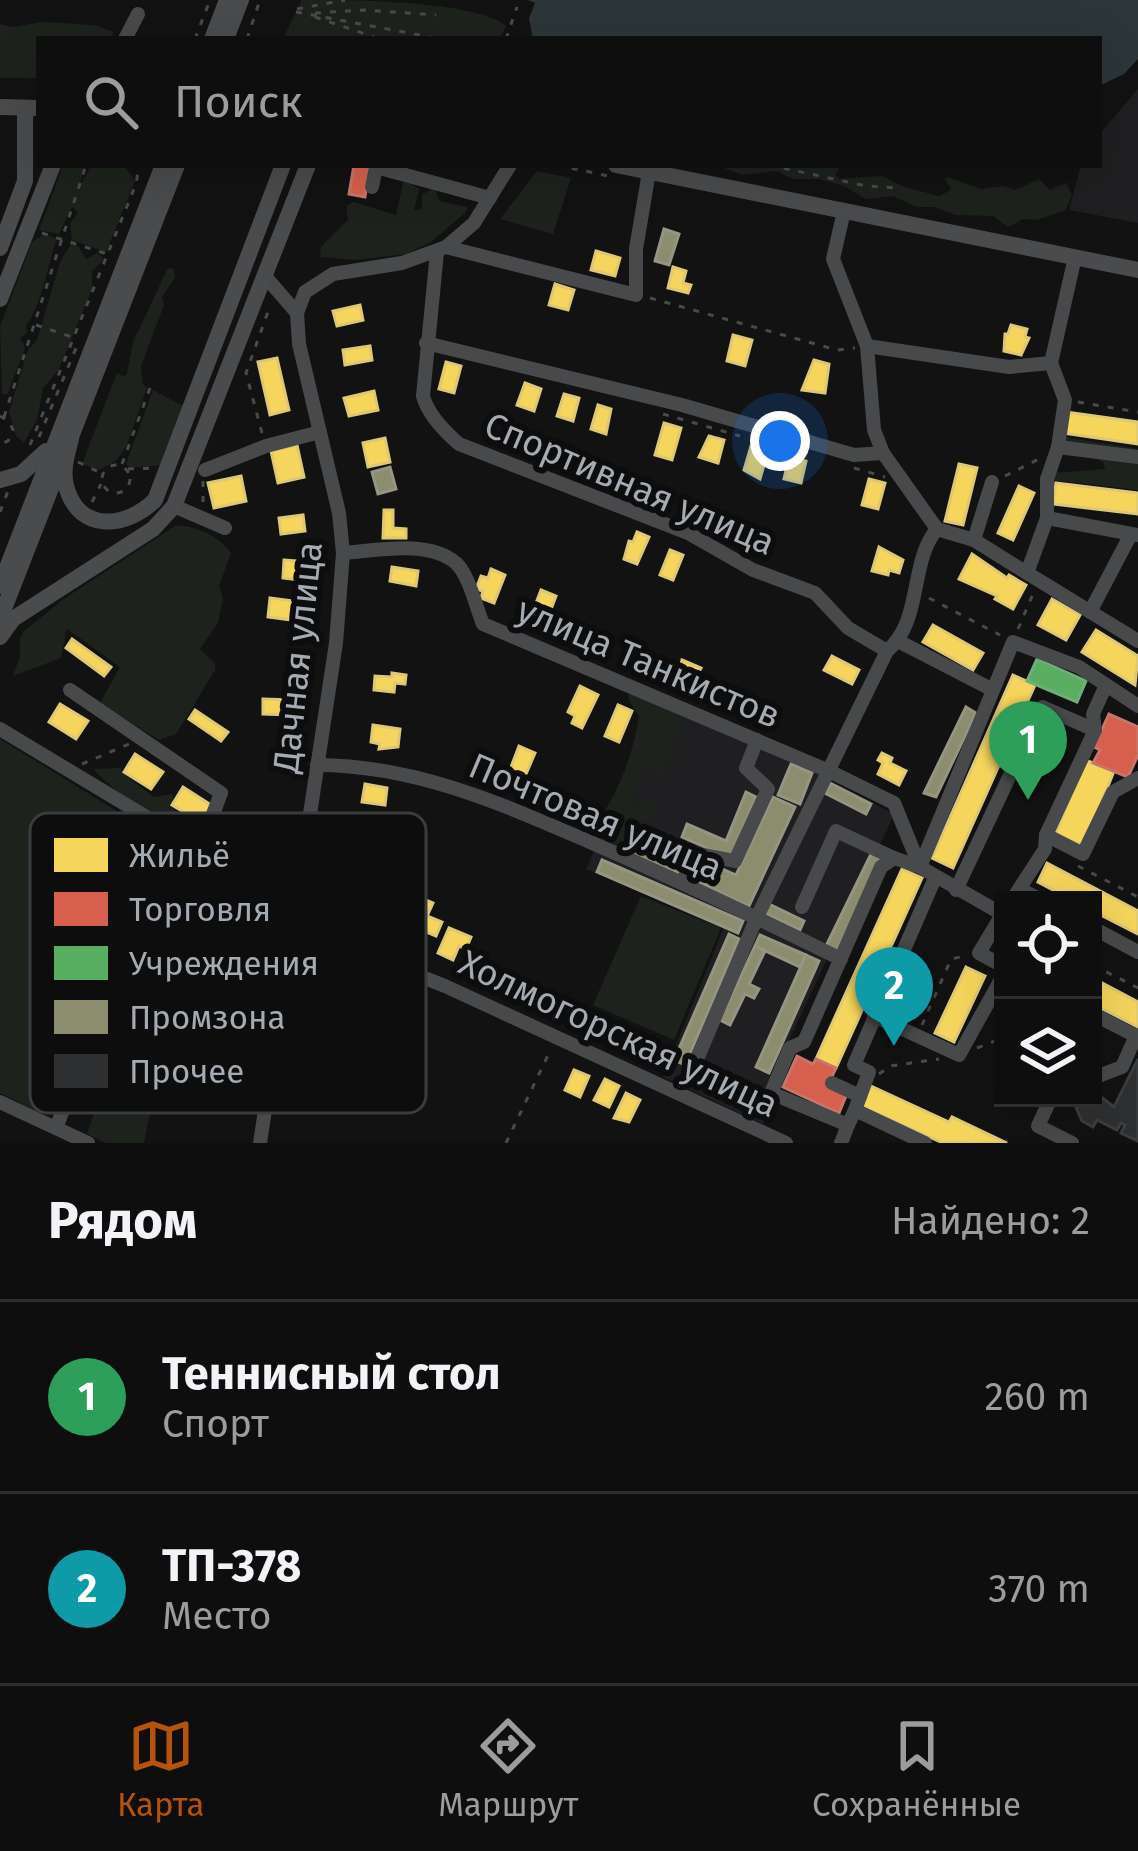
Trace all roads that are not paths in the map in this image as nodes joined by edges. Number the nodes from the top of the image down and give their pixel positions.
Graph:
1 (227, 0) edge
2 (242, 0) edge
3 (138, 14) dead end
4 (127, 36) edge
5 (213, 36) edge
6 (227, 36) edge
7 (0, 106) edge
8 (32, 108) edge
9 (52, 168) edge
10 (162, 168) edge
11 (175, 168) edge
12 (282, 168) edge
13 (307, 168) edge
14 (376, 168) edge
15 (380, 168) edge
16 (508, 168) edge
17 (630, 168) edge
18 (649, 172) junction
19 (372, 187) dead end
20 (490, 198) junction
21 (844, 211) junction
22 (0, 248) edge
23 (442, 249) junction
24 (1075, 257) junction
25 (124, 260) junction
26 (1138, 270) edge
27 (264, 275) junction
28 (0, 298) edge
29 (297, 313) junction
30 (426, 343) junction
31 (867, 346) junction
32 (1051, 363) junction
33 (320, 432) junction
34 (71, 440) junction
35 (1058, 447) junction
36 (883, 453) junction
37 (1138, 457) edge
38 (205, 470) road end
39 (0, 480) edge
40 (992, 482) road end
41 (174, 506) junction
42 (1047, 518) junction
43 (225, 528) dead end
44 (937, 529) junction
45 (1134, 534) edge
46 (974, 540) junction
47 (343, 553) junction
48 (1033, 577) junction
49 (0, 586) edge
50 (1090, 612) junction
51 (0, 619) edge
52 (0, 637) edge
53 (1138, 641) edge
54 (893, 646) junction
55 (1106, 685) junction
56 (70, 690) dead end
57 (993, 690) junction
58 (1136, 701) edge
59 (0, 729) edge
60 (1096, 730) junction
61 (757, 740) junction
62 (317, 765) junction
63 (829, 771) junction
64 (1138, 778) edge
65 (140, 813) edge
66 (214, 813) edge
67 (310, 813) edge
68 (1045, 842) junction
69 (894, 858) junction
70 (920, 867) junction
71 (935, 878) junction
72 (682, 881) junction
73 (956, 890) junction
74 (1018, 891) edge
75 (802, 907) dead end
76 (994, 909) edge
77 (757, 917) junction
78 (994, 929) edge
79 (1102, 933) edge
80 (1138, 952) edge
81 (841, 959) junction
82 (994, 962) edge
83 (426, 978) edge
84 (994, 992) edge
85 (874, 1016) junction
86 (1102, 1019) edge
87 (1137, 1037) edge
88 (698, 1058) dead end
89 (1102, 1075) edge
90 (832, 1083) dead end
91 (0, 1102) edge
92 (857, 1103) junction
93 (1047, 1107) edge
94 (62, 1113) edge
95 (265, 1113) edge
96 (56, 1128) junction
97 (88, 1143) edge
98 (260, 1143) edge
99 (786, 1143) edge
100 (841, 1143) edge
101 (925, 1143) edge
102 (1072, 1143) edge

1 - 5 main road
2 - 6 main road
3 - 4 street
7 - 8 main road
8 - 22 main road
9 - 28 main road
10 - 25 main road
11 - 25 main road
12 - 34 main road
13 - 27 main road
14 - 19 street
15 - 20 street
16 - 20 street
17 - 18 main road
18 - 21 main road
18 - 23 street
20 - 23 street
21 - 24 main road
21 - 31 street
23 - 29 street
23 - 30 street, Спортивная улица
24 - 26 main road
24 - 32 street
25 - 34 main road
27 - 29 street
27 - 41 main road
29 - 33 street, Дачная улица
30 - 36 street
30 - 54 street, Спортивная улица
31 - 32 street
31 - 36 street
32 - 35 street
33 - 38 street
33 - 47 street, Дачная улица
34 - 39 main road
34 - 49 main road
34 - 51 main road
35 - 37 street
35 - 42 street
36 - 44 street
40 - 46 street
41 - 43 street
41 - 52 main road
42 - 45 street
42 - 48 street
44 - 46 street
44 - 54 street
45 - 50 street
46 - 48 street
47 - 61 street, улица Танкистов
47 - 62 street, Дачная улица
48 - 50 street
50 - 53 street
54 - 57 street, Спортивная улица
54 - 63 street
55 - 57 street
55 - 58 street
55 - 60 street
56 - 66 street
57 - 70 street
59 - 65 street
60 - 68 street
60 - 73 street
61 - 63 street, улица Танкистов
61 - 72 street
62 - 67 street, Дачная улица
62 - 72 street, Почтовая улица
63 - 70 street, улица Танкистов
63 - 77 street
64 - 68 street
68 - 74 street
69 - 70 street
69 - 75 street
69 - 81 street
70 - 71 street
71 - 73 street
71 - 85 street
72 - 77 street, Почтовая улица
73 - 76 street
77 - 81 street, Почтовая улица
77 - 88 street
78 - 82 street
79 - 80 street
81 - 92 street
83 - 99 street, Холмогорская улица
84 - 85 street
85 - 92 street
86 - 87 street
87 - 89 street
90 - 92 street
91 - 96 street
92 - 100 street
92 - 101 street
93 - 102 street
94 - 96 street
95 - 98 street, Дачная улица
96 - 97 street

